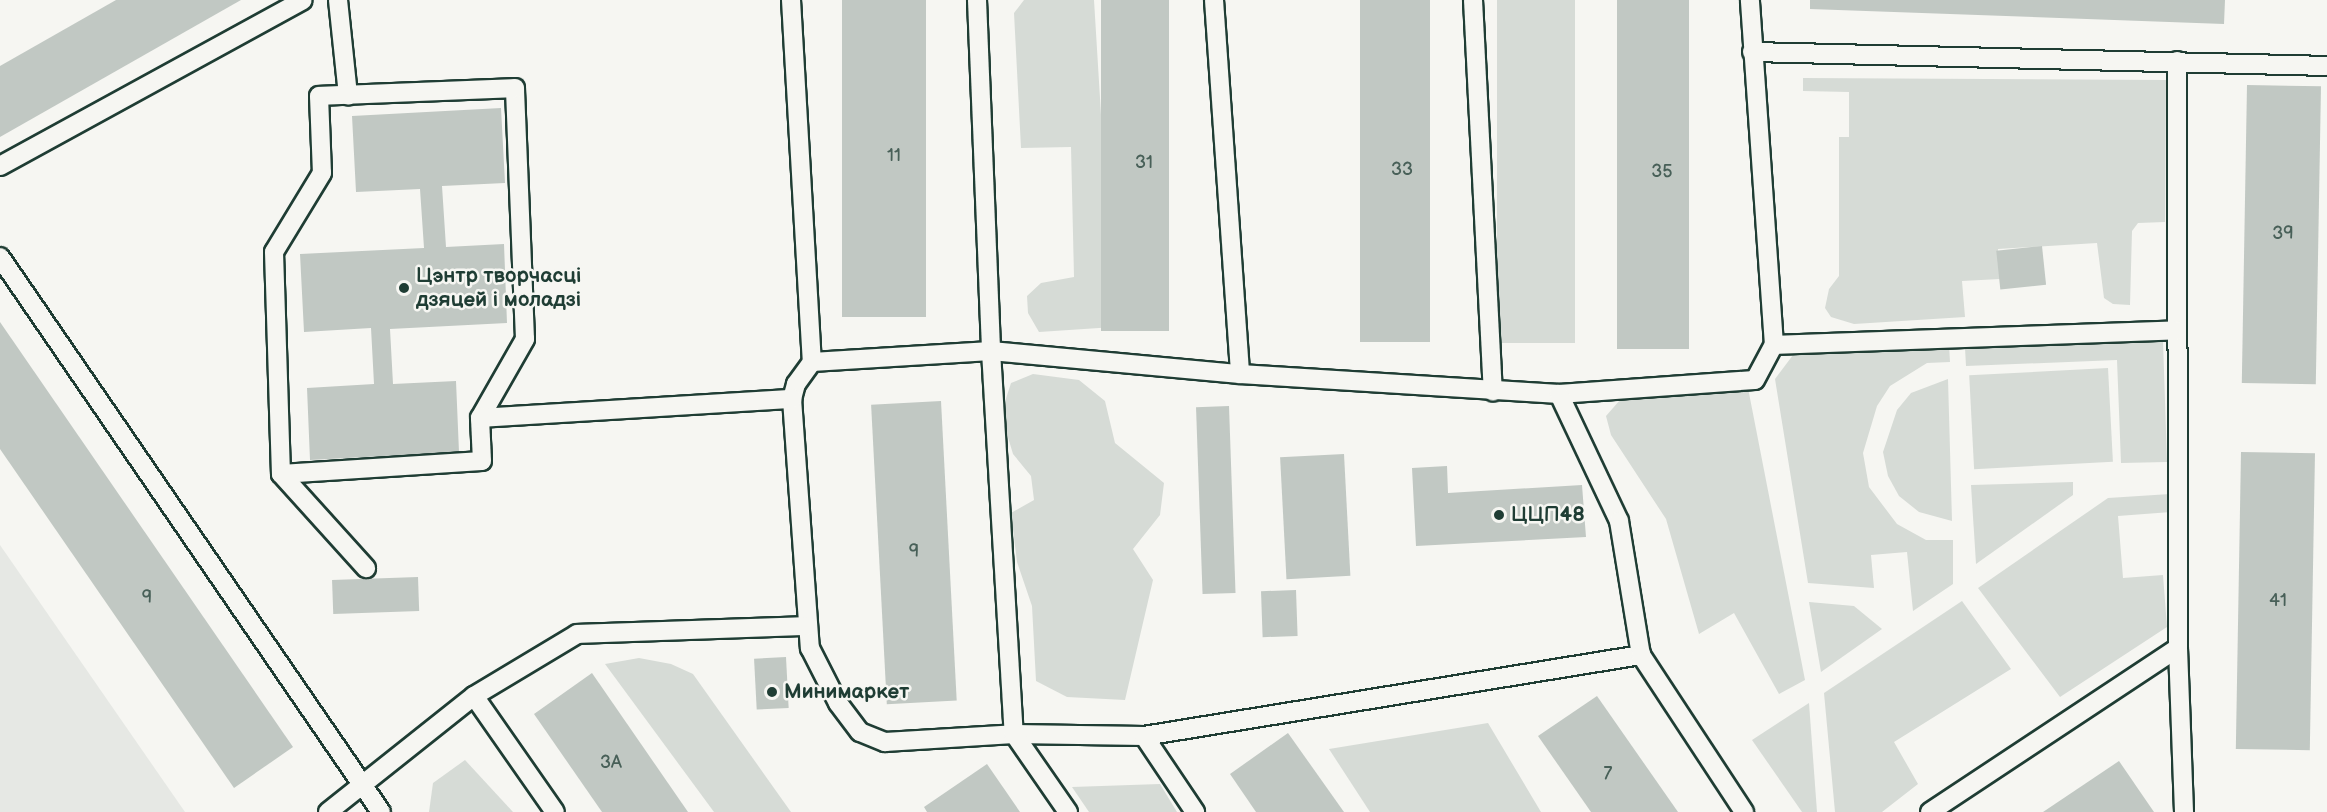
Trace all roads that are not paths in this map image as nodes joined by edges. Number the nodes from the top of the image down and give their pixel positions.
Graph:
1 (303, 0) edge
2 (338, 0) edge
3 (791, 0) edge
4 (977, 0) edge
5 (1214, 0) edge
6 (1473, 0) edge
7 (1750, 0) edge
8 (1752, 52) junction
9 (2177, 61) junction
10 (2327, 66) edge
11 (348, 95) junction
12 (0, 166) edge
13 (0, 257) edge
14 (2178, 330) junction
15 (1774, 345) junction
16 (991, 351) junction
17 (812, 362) junction
18 (1240, 374) junction
19 (1493, 391) junction
20 (1559, 394) junction
21 (792, 399) junction
22 (480, 418) junction
23 (281, 474) junction
24 (366, 568) dead end
25 (808, 626) junction
26 (2178, 648) junction
27 (1641, 655) junction
28 (474, 696) junction
29 (1014, 735) junction
30 (1144, 736) junction
31 (363, 785) junction
32 (328, 812) edge
33 (381, 812) edge
34 (555, 812) edge
35 (1068, 812) edge
36 (1195, 812) edge
37 (1744, 812) edge
38 (1930, 812) edge
39 (2184, 812) edge

1 - 12 lane
2 - 11 lane
3 - 17 lane
4 - 16 lane
5 - 18 lane
6 - 19 lane
7 - 8 lane
8 - 9 lane
8 - 15 lane
9 - 10 lane
9 - 14 lane
11 - 22 lane
11 - 23 lane
13 - 31 lane
14 - 15 lane
14 - 26 lane
15 - 20 lane
16 - 17 lane
16 - 18 lane
16 - 29 lane
17 - 21 lane
18 - 19 lane
19 - 20 lane
20 - 27 lane
21 - 22 lane
21 - 25 lane
22 - 23 lane
23 - 24 lane
25 - 28 lane
25 - 29 lane
26 - 38 lane
26 - 39 lane
27 - 30 lane
27 - 37 lane
28 - 31 lane
28 - 34 lane
29 - 30 lane
29 - 35 lane
30 - 36 lane
31 - 32 lane
31 - 33 lane

